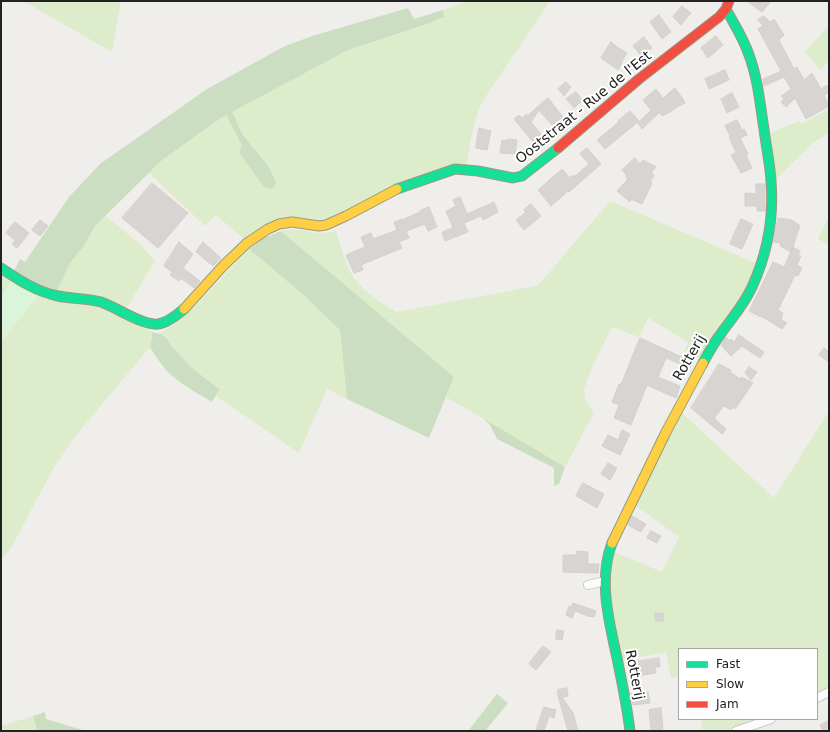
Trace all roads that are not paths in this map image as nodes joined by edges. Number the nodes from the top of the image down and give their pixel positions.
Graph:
1 (727, 5) edge
2 (1, 268) edge
3 (604, 581) junction
4 (588, 585) dead end
5 (829, 692) edge
6 (818, 698) edge
7 (768, 720) edge
8 (630, 731) edge
9 (736, 731) edge

1 - 2 street, Ooststraat - Rue de l'Est
1 - 3 street, Rotterij
3 - 4 street
3 - 8 street, Rotterij
5 - 6 street
7 - 9 street

